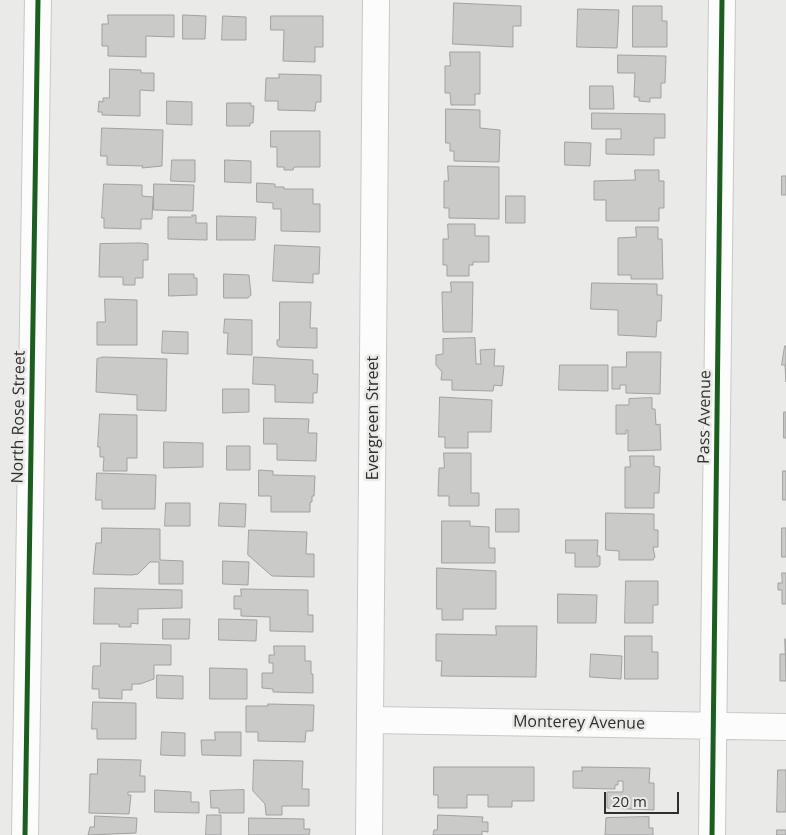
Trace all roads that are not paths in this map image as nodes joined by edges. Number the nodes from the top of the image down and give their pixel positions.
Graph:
1 (38, 0) edge
2 (376, 0) edge
3 (722, 0) edge
4 (372, 720) junction
5 (715, 725) junction
6 (786, 727) edge
7 (25, 835) edge
8 (369, 835) edge
9 (712, 835) edge

1 - 7 street, North Rose Street
2 - 4 street, Evergreen Street
3 - 5 street, Pass Avenue
4 - 5 street, Monterey Avenue
4 - 8 street, Evergreen Street
5 - 6 street, Monterey Avenue
5 - 9 street, Pass Avenue

